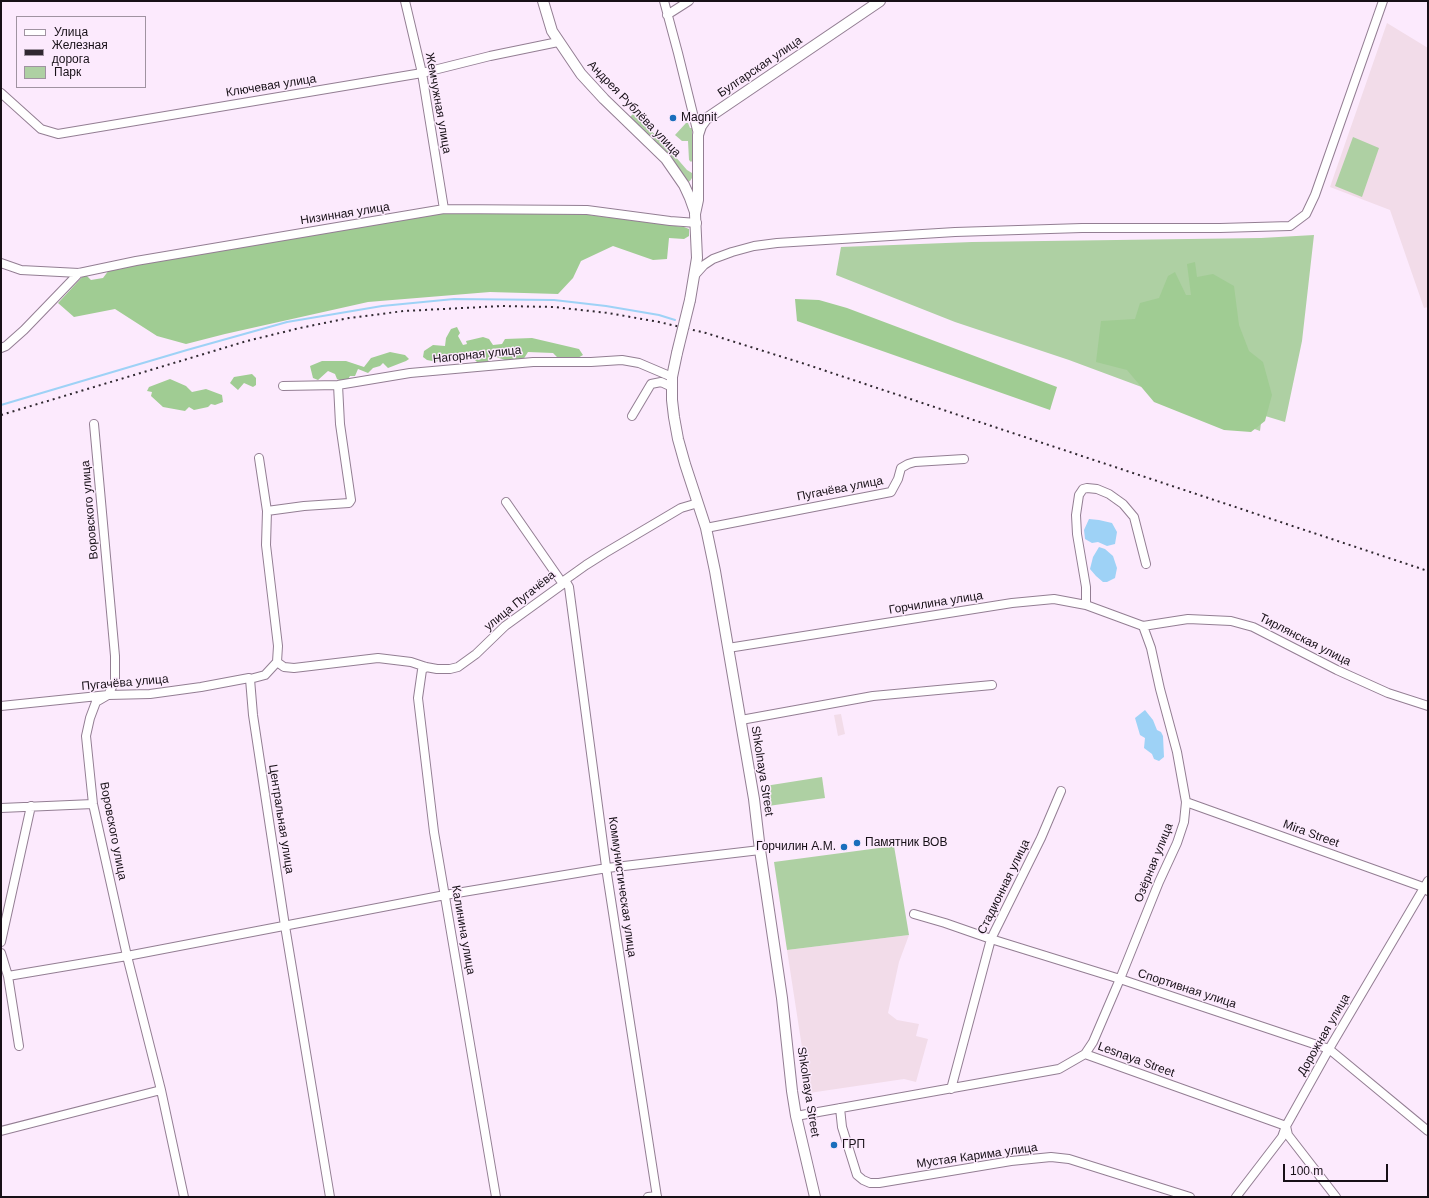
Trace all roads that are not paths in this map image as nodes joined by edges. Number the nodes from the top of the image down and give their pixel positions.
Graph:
1 (405, 1) edge
2 (543, 1) edge
3 (664, 1) edge
4 (689, 1) edge
5 (880, 1) edge
6 (1383, 1) edge
7 (667, 15) junction
8 (558, 42) junction
9 (422, 73) junction
10 (1, 92) edge
11 (698, 135) junction
12 (444, 209) junction
13 (696, 219) junction
14 (1, 263) edge
15 (79, 273) junction
16 (695, 275) junction
17 (1, 348) edge
18 (677, 353) joint
19 (672, 377) junction
20 (338, 385) junction
21 (283, 386) dead end
22 (672, 387) junction
23 (632, 416) dead end
24 (94, 424) dead end
25 (259, 458) dead end
26 (964, 459) dead end
27 (506, 502) dead end
28 (698, 503) junction
29 (267, 511) junction
30 (706, 528) junction
31 (1146, 564) dead end
32 (564, 582) junction
33 (1086, 605) junction
34 (1143, 626) junction
35 (728, 648) junction
36 (276, 662) junction
37 (426, 667) junction
38 (250, 679) junction
39 (992, 685) dead end
40 (108, 695) junction
41 (1, 706) edge
42 (1428, 706) edge
43 (741, 720) junction
44 (1061, 792) dead end
45 (1186, 802) junction
46 (93, 804) junction
47 (31, 806) junction
48 (1, 808) edge
49 (760, 850) junction
50 (607, 868) junction
51 (1426, 886) edge
52 (445, 895) junction
53 (914, 914) dead end
54 (285, 926) junction
55 (991, 940) junction
56 (1, 942) edge
57 (1, 953) edge
58 (127, 956) junction
59 (8, 976) junction
60 (1120, 979) junction
61 (19, 1046) dead end
62 (1329, 1049) junction
63 (1085, 1054) junction
64 (951, 1089) junction
65 (161, 1090) junction
66 (840, 1108) junction
67 (796, 1116) junction
68 (1286, 1126) junction
69 (1, 1131) edge
70 (1428, 1131) edge
71 (657, 1196) edge
72 (184, 1197) edge
73 (330, 1197) edge
74 (496, 1197) edge
75 (648, 1197) edge
76 (815, 1197) edge
77 (1190, 1197) edge
78 (1236, 1197) edge
79 (1336, 1197) edge

1 - 9 street, Жемчужная улица
2 - 8 street, Андрея Рублёва улица
3 - 7 street
4 - 7 street
5 - 11 street, Булгарская улица
6 - 16 street
7 - 11 street
8 - 9 street, Ключевая улица
8 - 13 street, Андрея Рублёва улица
9 - 10 street, Ключевая улица
9 - 12 street, Жемчужная улица
11 - 13 street, Булгарская улица
12 - 13 street, Низинная улица
12 - 15 street, Низинная улица
13 - 16 street, Булгарская улица
14 - 15 street, Низинная улица
15 - 17 street
16 - 18 street, Булгарская улица, bridge
18 - 19 street, Shkolnaya Street
19 - 20 street, Нагорная улица
19 - 22 street, Shkolnaya Street
20 - 21 street, Нагорная улица
20 - 29 street
22 - 23 street
22 - 28 street, Shkolnaya Street
24 - 40 street, Воровского улица
25 - 29 street
26 - 30 street, Пугачёва улица
27 - 32 street, Коммунистическая улица
28 - 30 street, Shkolnaya Street
28 - 32 street, улица Пугачёва
29 - 36 street
30 - 35 street, Shkolnaya Street
31 - 33 street
32 - 37 street, улица Пугачёва
32 - 50 street, Коммунистическая улица
33 - 34 street, Горчилина улица
33 - 35 street, Горчилина улица
34 - 42 street, Тирлянская улица
34 - 45 street, Озёрная улица
35 - 43 street, Shkolnaya Street
36 - 37 street, улица Пугачёва
36 - 38 street
37 - 52 street, Калинина улица
38 - 40 street, Пугачёва улица
38 - 54 street, Центральная улица
39 - 43 street
40 - 41 street, Пугачёва улица
40 - 46 street, Воровского улица
43 - 49 street, Shkolnaya Street
44 - 55 street, Стадионная улица
45 - 51 street, Mira Street
45 - 60 street, Озёрная улица
46 - 47 street
46 - 58 street, Воровского улица
47 - 48 street
47 - 56 street
49 - 50 street
49 - 67 street, Shkolnaya Street
50 - 52 street
50 - 71 street, Коммунистическая улица
51 - 62 street, Дорожная улица
52 - 54 street
52 - 74 street, Калинина улица
53 - 55 street, Спортивная улица
54 - 58 street
54 - 73 street, Центральная улица
55 - 60 street, Спортивная улица
55 - 64 street, Стадионная улица
57 - 59 street
58 - 59 street
58 - 65 street, Воровского улица
59 - 61 street
60 - 62 street, Спортивная улица
60 - 63 street, Озёрная улица
62 - 68 street, Дорожная улица
62 - 70 street, Спортивная улица
63 - 64 street, Lesnaya Street
63 - 68 street, Lesnaya Street
64 - 66 street, Lesnaya Street
65 - 69 street
65 - 72 street, Воровского улица
66 - 67 street, Lesnaya Street
66 - 77 street, Мустая Карима улица
67 - 76 street, Shkolnaya Street
68 - 78 street, Дорожная улица
68 - 79 street
71 - 75 street

